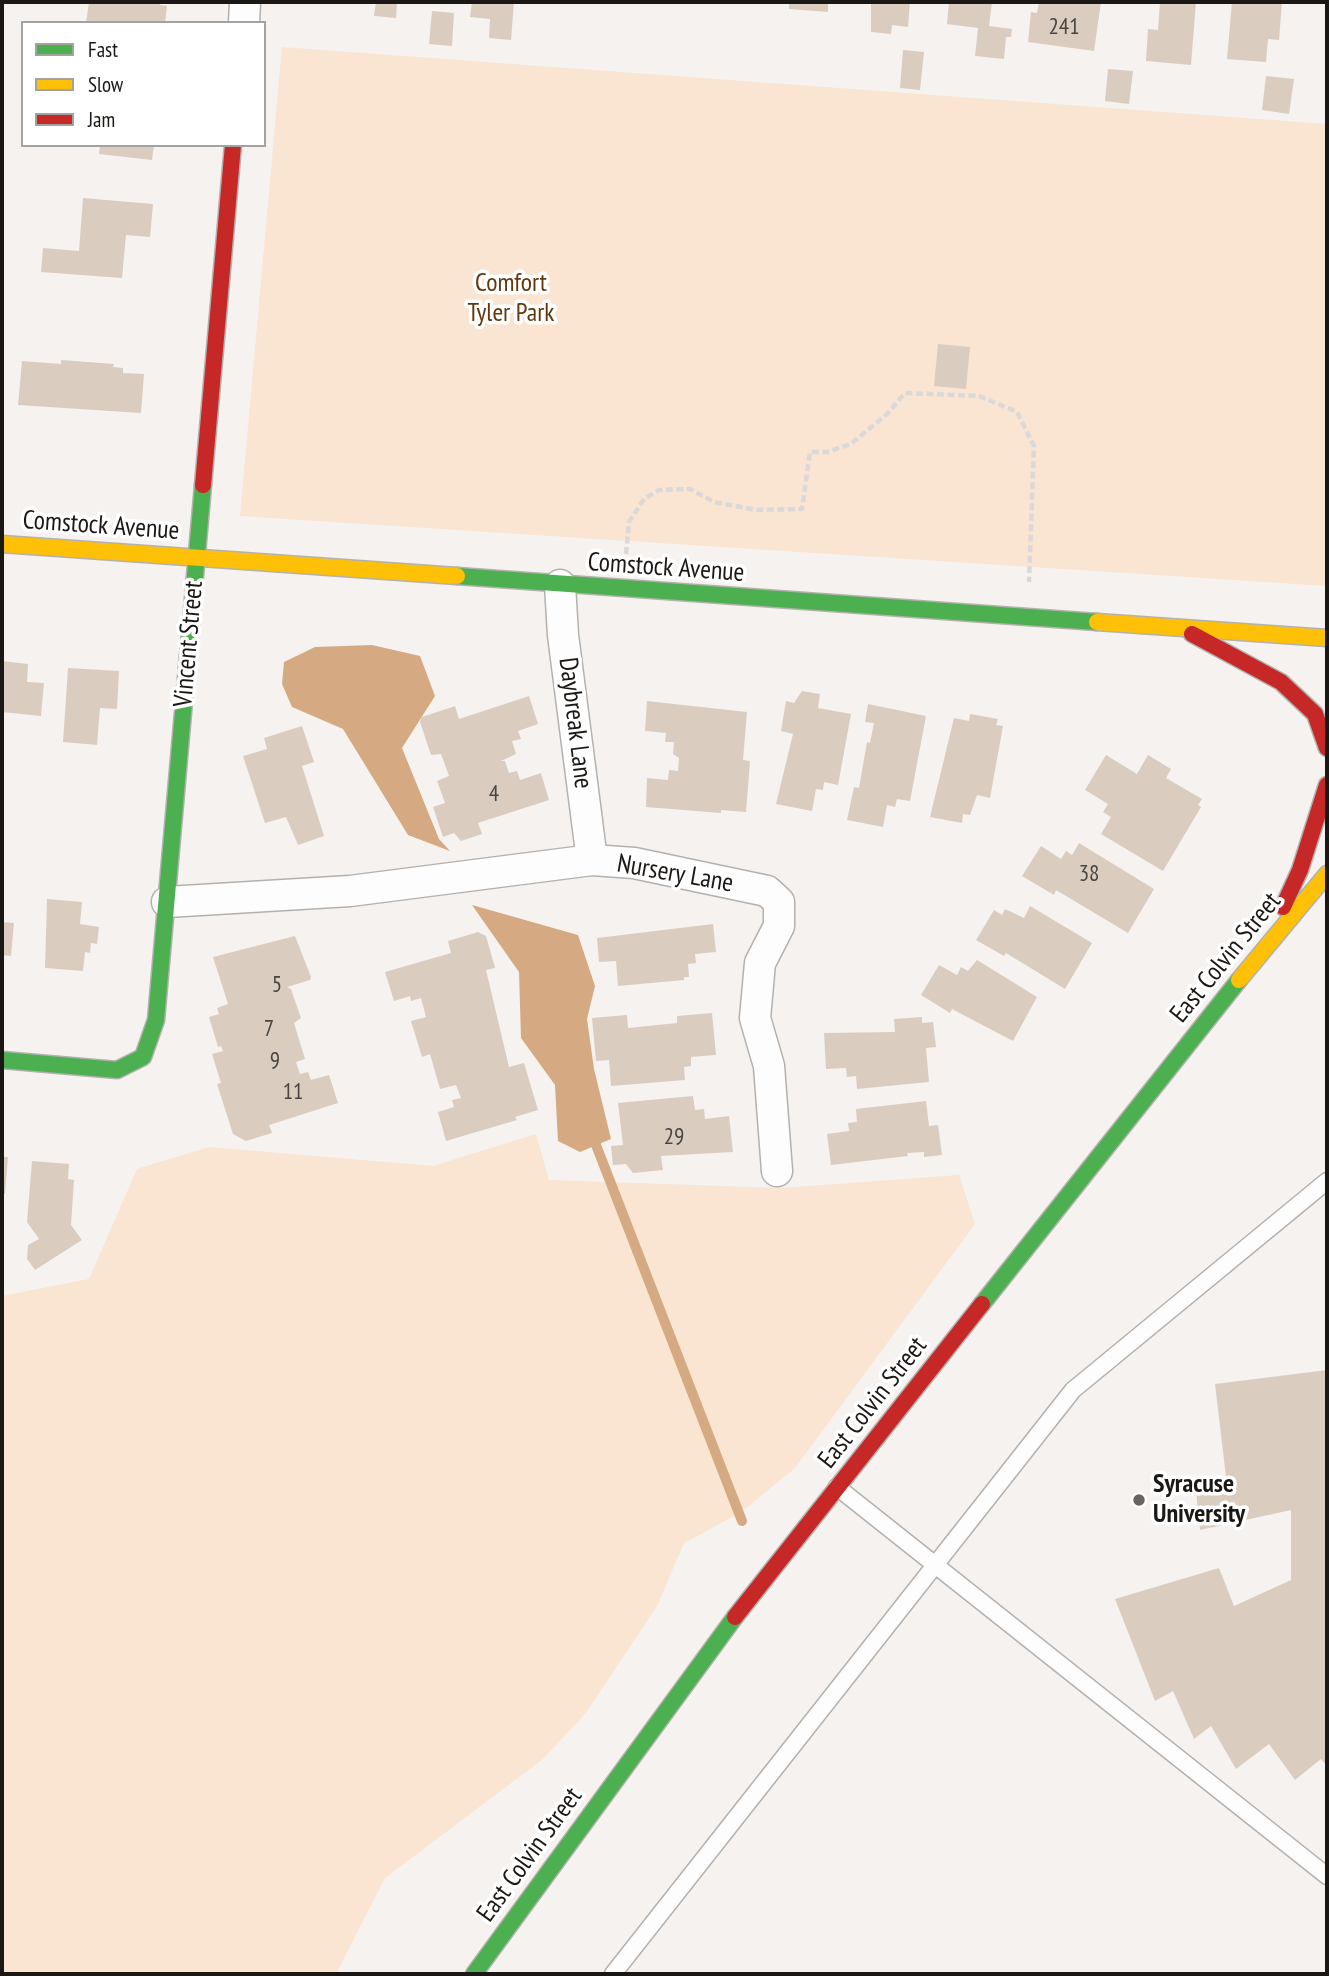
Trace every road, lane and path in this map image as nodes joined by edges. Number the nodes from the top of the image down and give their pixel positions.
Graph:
1 (245, 2) edge
2 (244, 21) edge
3 (233, 147) edge
4 (2, 544) edge
5 (197, 557) junction
6 (560, 585) junction
7 (621, 589) junction
8 (1028, 618) junction
9 (1181, 628) junction
10 (1327, 638) edge
11 (1327, 748) edge
12 (1327, 785) edge
13 (592, 860) junction
14 (1327, 874) edge
15 (167, 902) junction
16 (1264, 948) junction
17 (2, 1060) edge
18 (777, 1171) dead end
19 (1327, 1181) edge
20 (837, 1487) junction
21 (935, 1562) junction
22 (1327, 1876) edge
23 (474, 1974) edge
24 (613, 1974) edge

1 - 2 street
3 - 5 street, Vincent Street
4 - 5 street, Comstock Avenue
5 - 6 street, Comstock Avenue
5 - 15 street, Vincent Street
6 - 7 street, Comstock Avenue
6 - 13 street, Daybreak Lane
7 - 8 street, Comstock Avenue
7 - 8 path
8 - 9 street, Comstock Avenue
9 - 10 street, Comstock Avenue
9 - 11 street
12 - 16 street
13 - 15 street, Nursery Lane
13 - 18 street, Nursery Lane
14 - 16 street, East Colvin Street
15 - 17 street, Vincent Street
16 - 20 street, East Colvin Street
19 - 21 lane
20 - 21 lane
20 - 23 street, East Colvin Street
21 - 22 lane
21 - 24 lane

